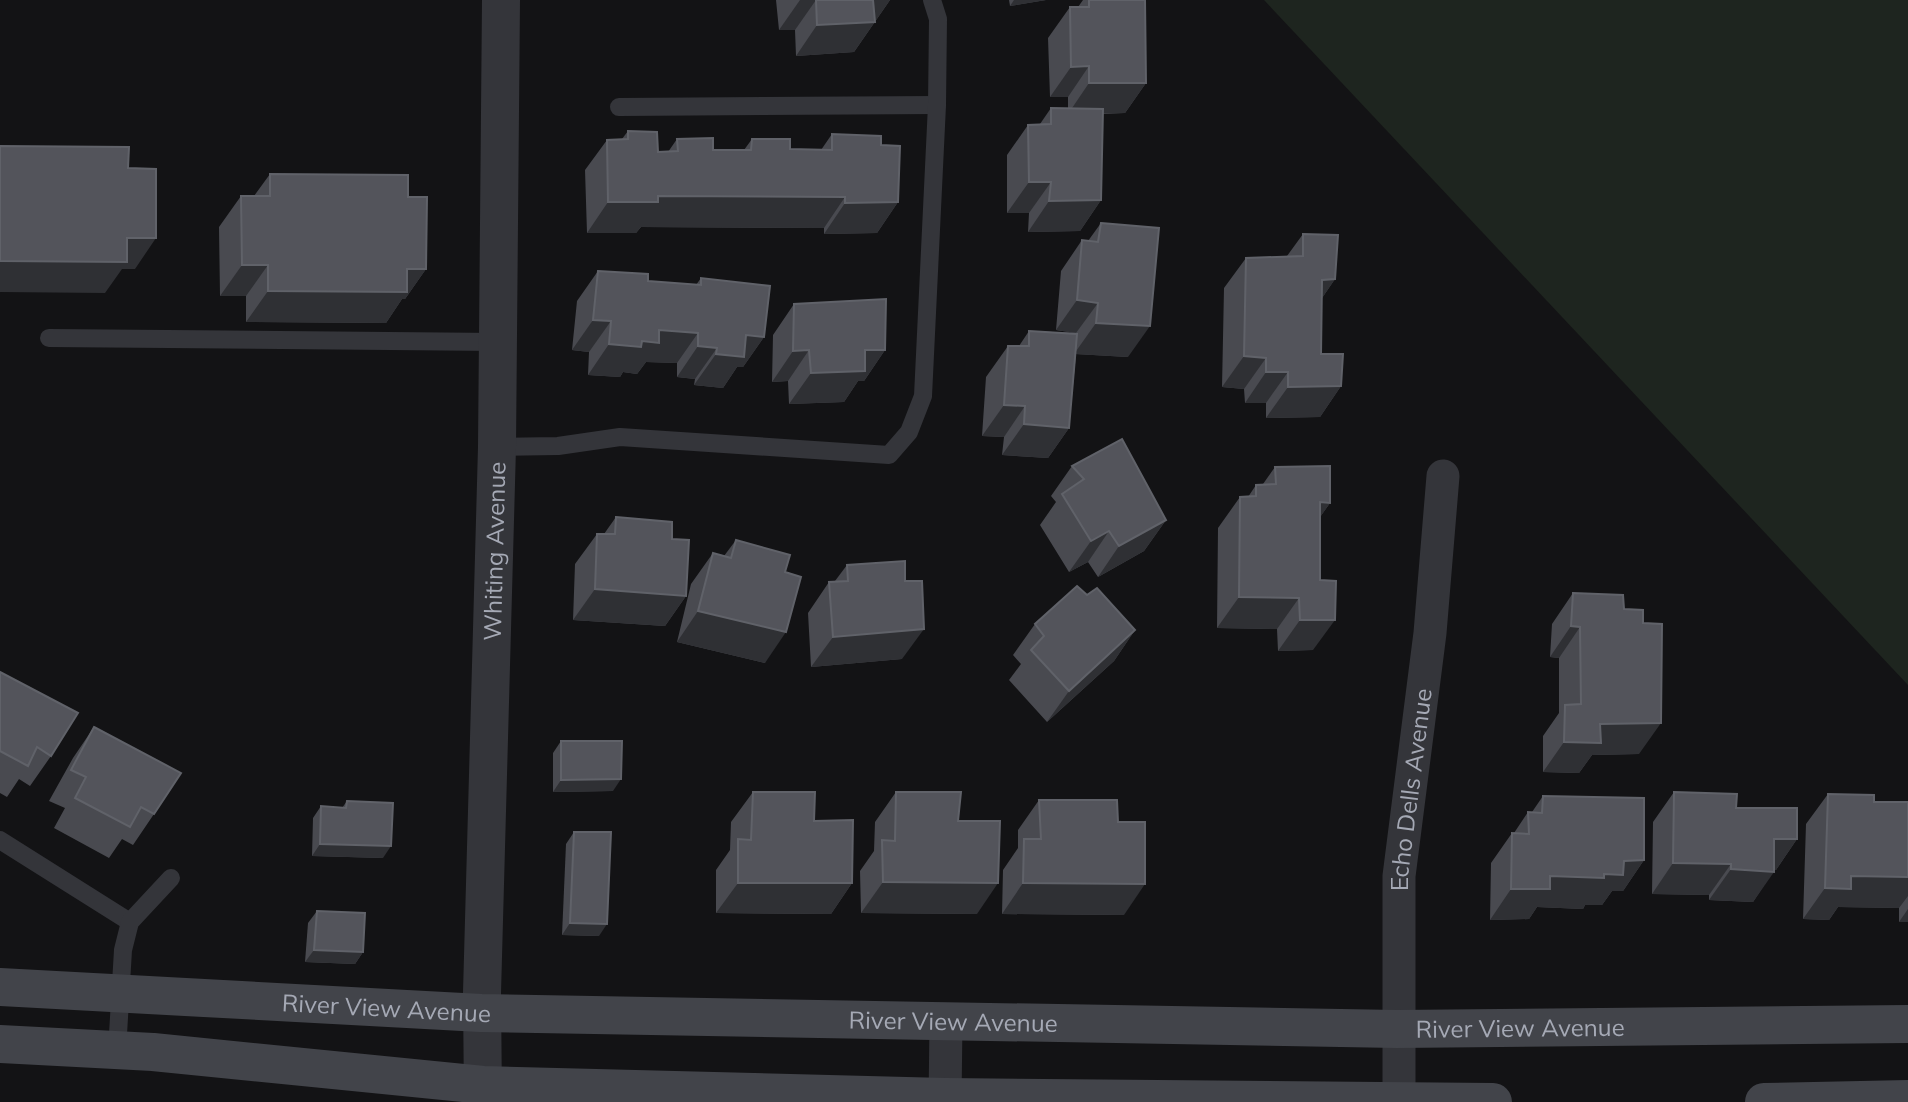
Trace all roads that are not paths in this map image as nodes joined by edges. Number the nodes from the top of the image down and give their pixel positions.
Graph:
1 (501, 0) edge
2 (932, 0) edge
3 (937, 105) junction
4 (619, 107) dead end
5 (49, 338) dead end
6 (498, 342) junction
7 (497, 447) junction
8 (1443, 476) dead end
9 (0, 840) edge
10 (171, 878) dead end
11 (130, 922) junction
12 (0, 987) edge
13 (119, 995) junction
14 (481, 1013) junction
15 (946, 1021) junction
16 (1908, 1024) edge
17 (1397, 1029) junction
18 (0, 1044) edge
19 (117, 1051) junction
20 (483, 1094) edge
21 (1908, 1099) edge
22 (945, 1100) edge
23 (1399, 1102) edge
24 (1493, 1102) edge
25 (1764, 1102) edge

1 - 6 street, Whiting Avenue
2 - 3 lane
3 - 4 lane
3 - 7 lane
5 - 6 lane
6 - 7 street, Whiting Avenue
7 - 14 street, Whiting Avenue
8 - 17 street, Echo Dells Avenue
9 - 11 lane
10 - 11 lane
11 - 13 lane
12 - 13 main road, River View Avenue
13 - 14 main road, River View Avenue
13 - 19 lane
14 - 15 main road, River View Avenue
14 - 20 street, Whiting Avenue
15 - 17 main road, River View Avenue
15 - 22 street
16 - 17 main road, River View Avenue
17 - 23 street, Echo Dells Avenue
18 - 19 main road
19 - 20 main road
20 - 22 main road
21 - 25 main road
22 - 23 main road
23 - 24 main road

